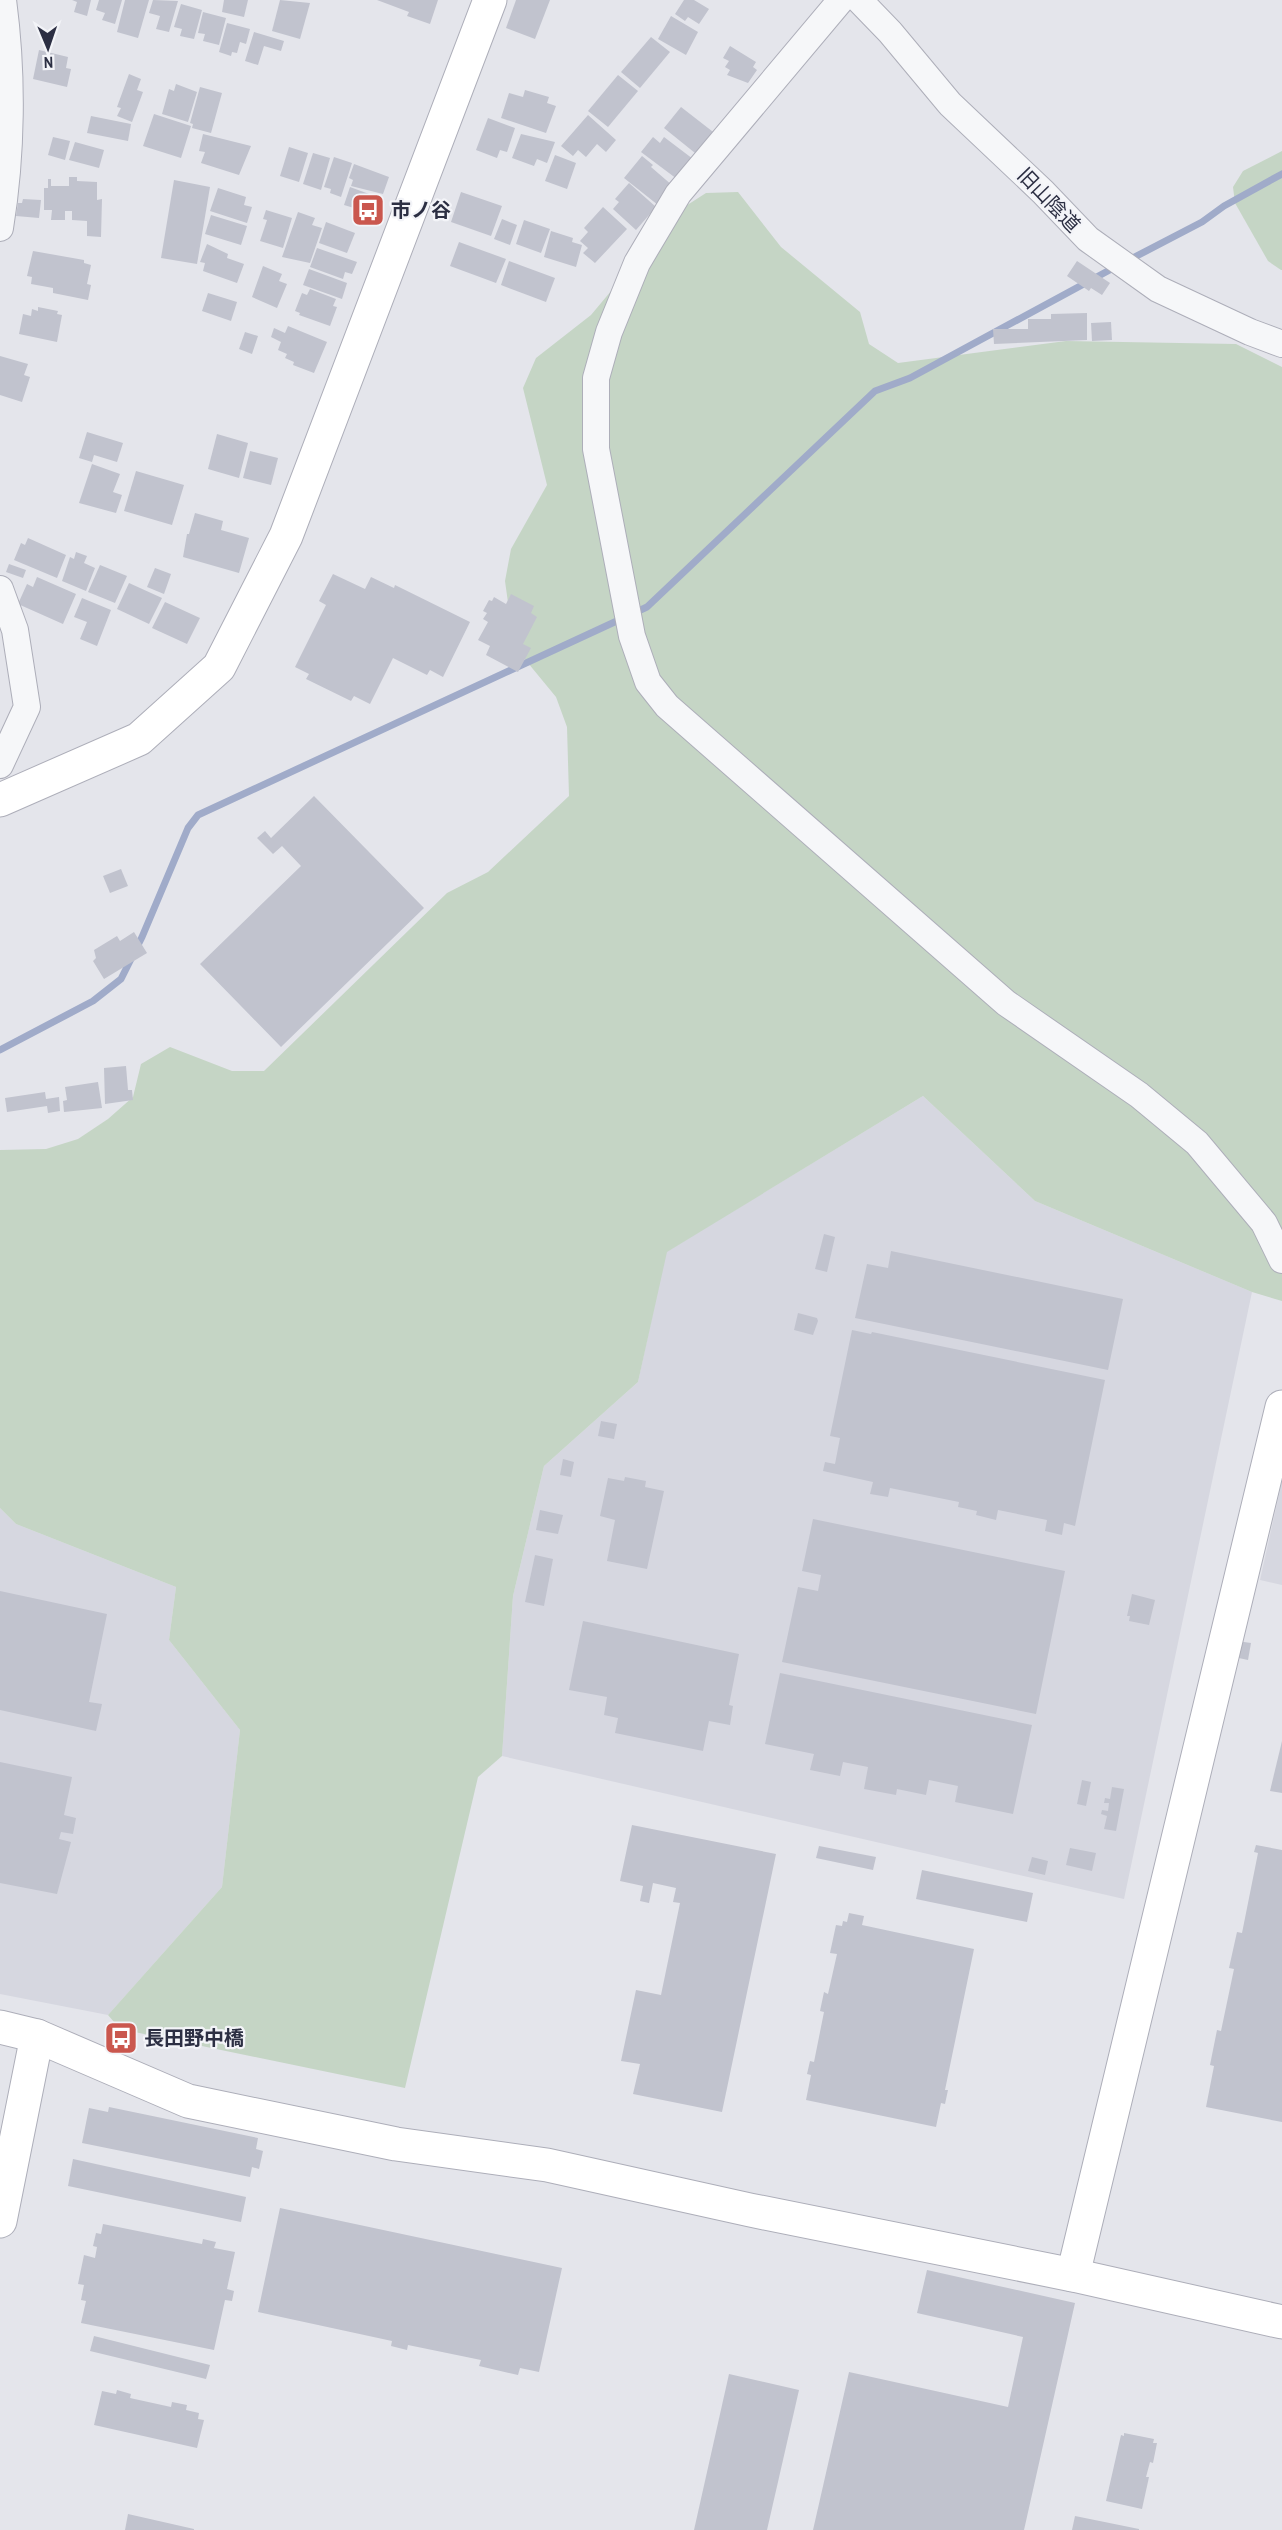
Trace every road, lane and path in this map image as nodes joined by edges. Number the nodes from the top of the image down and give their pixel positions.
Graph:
1 (3, 0) edge
2 (490, 0) edge
3 (841, 0) edge
4 (859, 0) edge
5 (4, 109) edge
6 (0, 228) edge
7 (1282, 344) edge
8 (0, 589) edge
9 (0, 765) edge
10 (1, 793) edge
11 (1282, 1260) edge
12 (1282, 1407) edge
13 (0, 2027) edge
14 (37, 2036) junction
15 (0, 2221) edge
16 (1073, 2275) junction
17 (1282, 2322) edge

1 - 5 street
2 - 10 street
3 - 11 street
4 - 7 street, 旧山陰道
5 - 6 street
8 - 9 street
12 - 16 street
13 - 14 street
14 - 15 street
14 - 16 street
16 - 17 street

